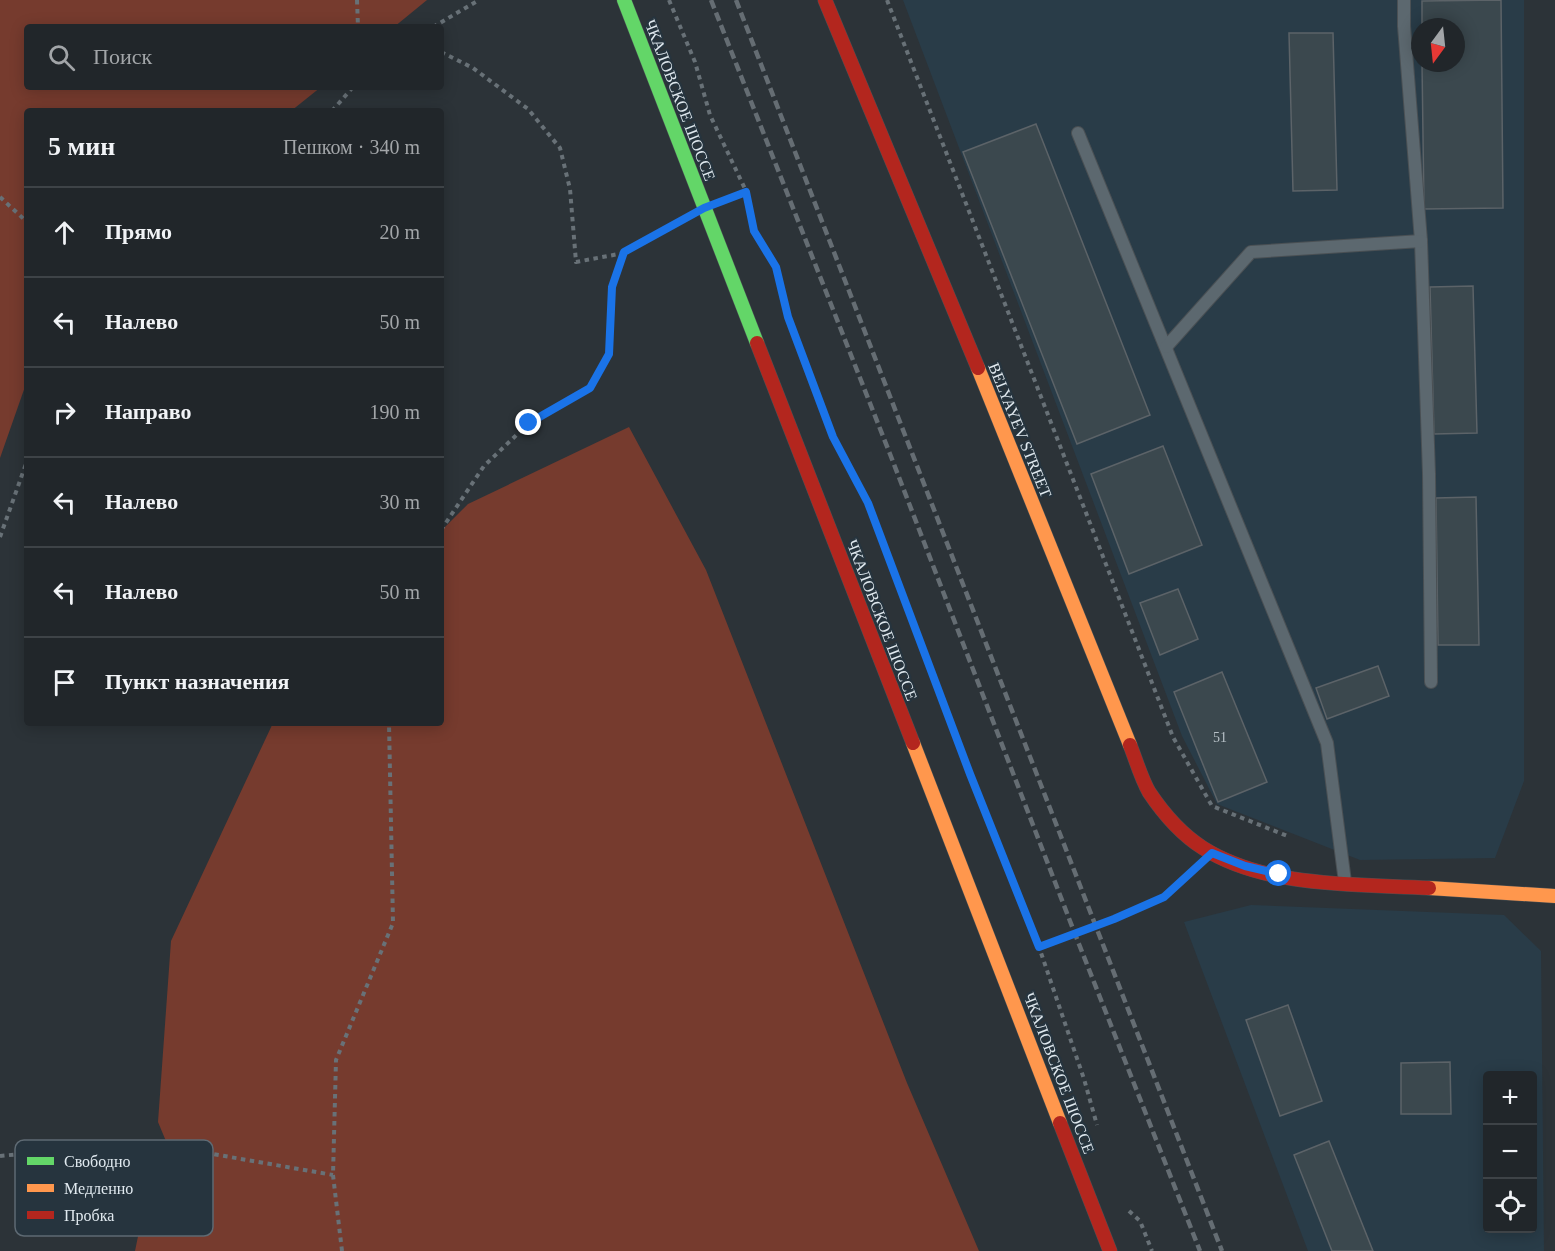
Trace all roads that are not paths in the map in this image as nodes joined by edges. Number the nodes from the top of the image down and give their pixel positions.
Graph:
1 (624, 0) edge
2 (825, 0) edge
3 (1404, 0) edge
4 (1078, 133) dead end
5 (1421, 242) junction
6 (1166, 347) junction
7 (1431, 682) dead end
8 (1346, 883) junction
9 (1555, 896) edge
10 (1110, 1251) edge

1 - 10 street, ЧКАЛОВСКОЕ ШОССЕ
2 - 8 street, BELYAYEV STREET
3 - 5 lane
4 - 6 lane
5 - 6 lane
5 - 7 lane
6 - 8 lane
8 - 9 street, BELYAYEV STREET

